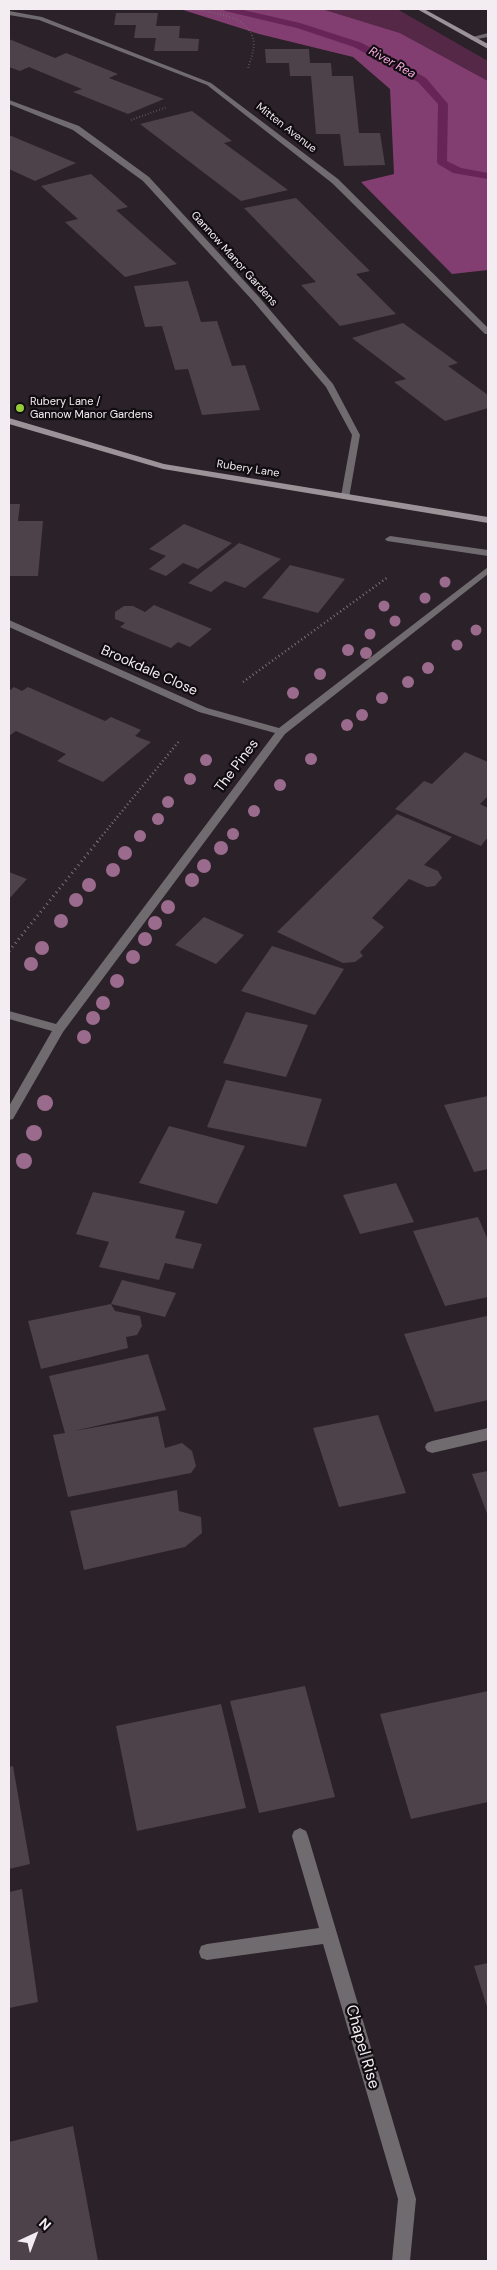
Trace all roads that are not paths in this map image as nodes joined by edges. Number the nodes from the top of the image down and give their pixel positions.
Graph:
1 (32, 9) edge
2 (420, 9) edge
3 (9, 13) edge
4 (23, 15) junction
5 (488, 35) edge
6 (472, 38) junction
7 (488, 47) edge
8 (9, 102) edge
9 (488, 332) edge
10 (9, 421) edge
11 (346, 496) junction
12 (488, 520) edge
13 (390, 538) dead end
14 (488, 553) edge
15 (488, 570) edge
16 (9, 623) edge
17 (281, 732) junction
18 (9, 1015) edge
19 (59, 1029) junction
20 (9, 1116) edge
21 (488, 1434) edge
22 (432, 1447) dead end
23 (300, 1836) dead end
24 (329, 1935) junction
25 (207, 1952) dead end
26 (401, 2261) edge

1 - 4 street
2 - 6 street
3 - 4 street, Mitten Avenue
4 - 9 street, Mitten Avenue
5 - 6 street
6 - 7 street
8 - 11 street, Gannow Manor Gardens
10 - 11 street, Rubery Lane
11 - 12 street, Rubery Lane
13 - 14 street
15 - 17 street, The Pines
16 - 17 street, Brookdale Close
17 - 19 street, The Pines
18 - 19 street
19 - 20 street, The Pines
21 - 22 street
23 - 24 street, Chapel Rise
24 - 25 street
24 - 26 street, Chapel Rise

